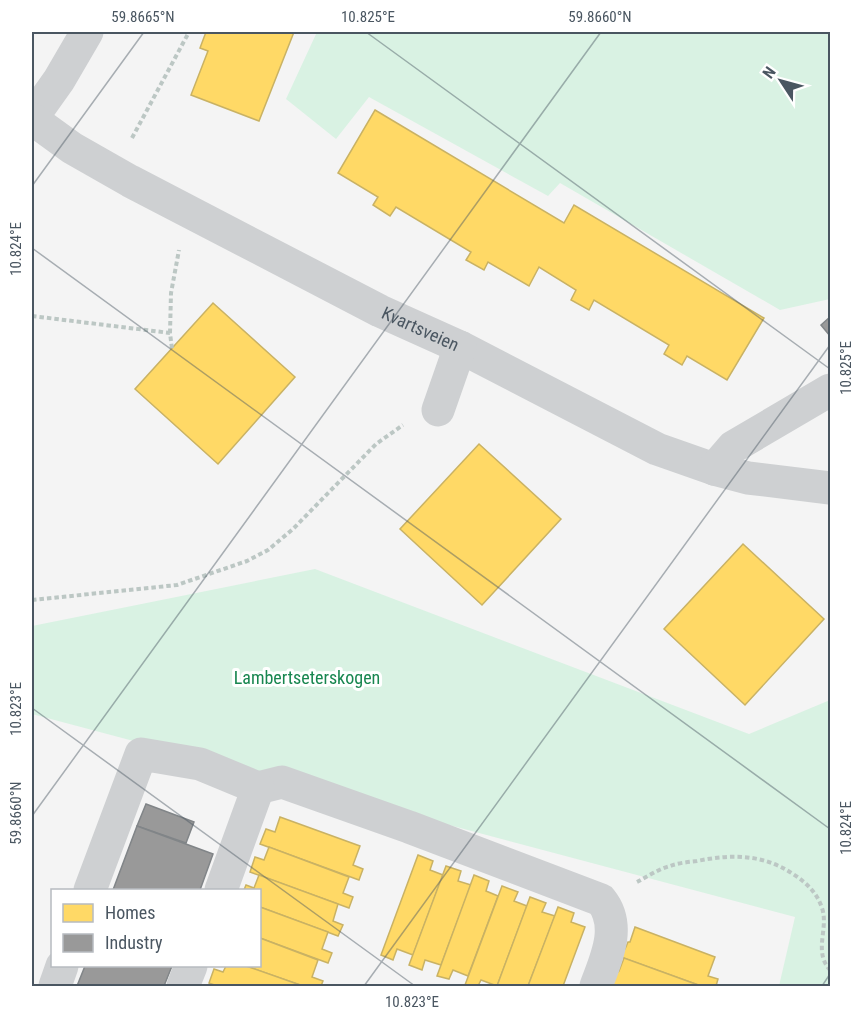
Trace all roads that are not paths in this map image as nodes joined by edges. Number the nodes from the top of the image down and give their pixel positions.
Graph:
1 (87, 32) edge
2 (32, 118) edge
3 (460, 347) junction
4 (831, 390) edge
5 (438, 410) road end
6 (714, 469) junction
7 (831, 488) edge
8 (258, 789) junction
9 (91, 889) edge
10 (221, 889) edge
11 (62, 967) edge
12 (191, 967) edge
13 (55, 987) edge
14 (183, 987) edge
15 (596, 987) edge

1 - 2 street
2 - 3 street, Kvartsveien
3 - 5 street
3 - 6 street, Kvartsveien
4 - 6 street
6 - 7 street, Kvartsveien
8 - 9 street
8 - 10 street
8 - 15 street
11 - 13 street
12 - 14 street

